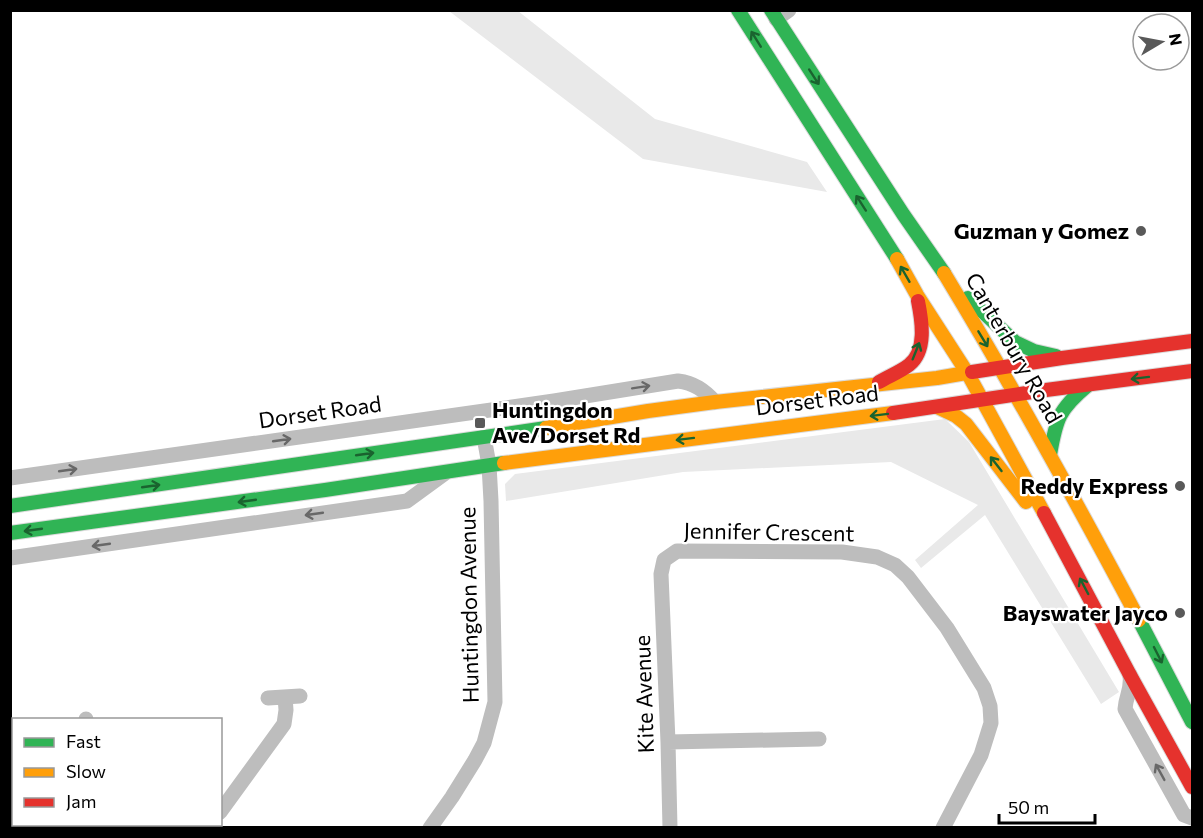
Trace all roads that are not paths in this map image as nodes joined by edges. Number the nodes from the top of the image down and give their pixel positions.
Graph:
1 (738, 10) edge
2 (779, 13) edge
3 (944, 273) junction
4 (917, 295) junction
5 (1192, 341) edge
6 (1062, 358) junction
7 (1001, 368) junction
8 (1192, 372) edge
9 (968, 374) junction
10 (1088, 385) junction
11 (872, 386) junction
12 (1017, 395) junction
13 (982, 399) junction
14 (715, 402) junction
15 (937, 407) junction
16 (484, 437) junction
17 (246, 445) junction
18 (1050, 455) junction
19 (489, 465) junction
20 (277, 467) junction
21 (446, 472) junction
22 (10, 478) edge
23 (10, 506) edge
24 (10, 533) edge
25 (10, 558) edge
26 (663, 560) joint
27 (1071, 560) junction
28 (1130, 675) junction
29 (300, 696) dead end
30 (285, 697) junction
31 (268, 698) dead end
32 (1192, 722) edge
33 (819, 739) dead end
34 (668, 742) junction
35 (1192, 788) edge
36 (222, 809) edge
37 (1189, 820) edge
38 (430, 828) edge
39 (670, 828) edge
40 (943, 828) edge

4 -> 1 main road
2 -> 3 main road, Canterbury Road
3 - 6 main road
3 -> 7 main road, Canterbury Road
4 - 9 main road
11 -> 4 main road
5 - 6 main road, Dorset Road
6 - 7 main road, Dorset Road
7 - 9 main road, Dorset Road
7 - 12 main road, Canterbury Road
8 -> 10 main road, Dorset Road
9 - 11 main road, Dorset Road
9 - 13 main road
10 - 12 main road, Dorset Road
10 - 18 main road
11 - 14 main road, Dorset Road
12 - 13 main road, Dorset Road
12 - 18 main road, Canterbury Road
13 - 15 main road, Dorset Road
13 - 27 main road
14 - 16 main road, Dorset Road
17 -> 14 street, Dorset Road
15 -> 19 main road, Dorset Road
27 -> 15 main road
16 - 19 street, Huntingdon Avenue
20 -> 16 main road, Dorset Road
17 - 20 street, Dorset Road
22 -> 17 street, Dorset Road
18 -> 32 main road, Canterbury Road
19 - 21 main road, Dorset Road
19 - 38 street, Huntingdon Avenue
23 -> 20 main road, Dorset Road
21 -> 24 main road, Dorset Road
21 -> 25 street, Dorset Road
26 - 34 street, Kite Avenue
26 - 40 street, Jennifer Crescent
28 -> 27 main road
28 - 35 main road
37 -> 28 street
29 - 30 street
30 - 31 street
30 - 36 street
33 - 34 street
34 - 39 street, Kite Avenue

